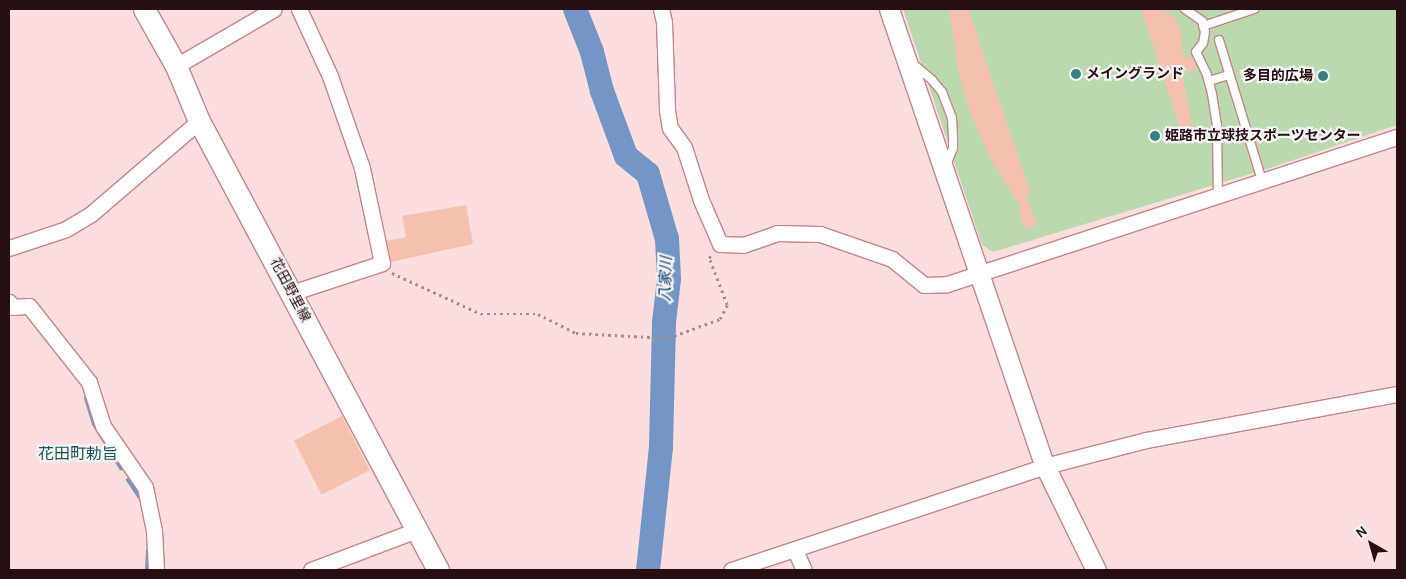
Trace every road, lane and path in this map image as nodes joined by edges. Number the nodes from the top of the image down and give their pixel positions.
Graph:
1 (144, 9) edge
2 (274, 9) edge
3 (299, 9) edge
4 (661, 9) edge
5 (889, 9) edge
6 (1185, 9) edge
7 (1254, 9) edge
8 (1203, 26) junction
9 (1219, 40) dead end
10 (176, 66) junction
11 (1230, 75) junction
12 (1209, 81) junction
13 (199, 121) junction
14 (1397, 137) edge
15 (1262, 181) junction
16 (1218, 195) junction
17 (720, 244) junction
18 (9, 248) edge
19 (382, 263) junction
20 (978, 272) junction
21 (291, 293) junction
22 (9, 302) edge
23 (1397, 394) edge
24 (1045, 466) junction
25 (417, 530) junction
26 (795, 550) junction
27 (156, 570) edge
28 (311, 570) edge
29 (438, 570) edge
30 (731, 570) edge
31 (804, 570) edge
32 (1096, 570) edge

1 - 10 main road, 花田野里線
2 - 10 street
3 - 19 street
4 - 17 street
5 - 20 street
6 - 8 lane
7 - 8 lane
8 - 12 lane
9 - 11 lane
10 - 13 main road, 花田野里線
11 - 12 lane
11 - 15 lane
12 - 16 lane
13 - 18 street
13 - 21 main road, 花田野里線
14 - 15 street
15 - 16 street
16 - 20 street
17 - 19 path
17 - 20 street
19 - 21 street
20 - 24 street
21 - 25 main road, 花田野里線
22 - 27 street
23 - 24 street
24 - 26 street
24 - 32 street
25 - 28 street
25 - 29 main road, 花田野里線
26 - 30 street
26 - 31 street

